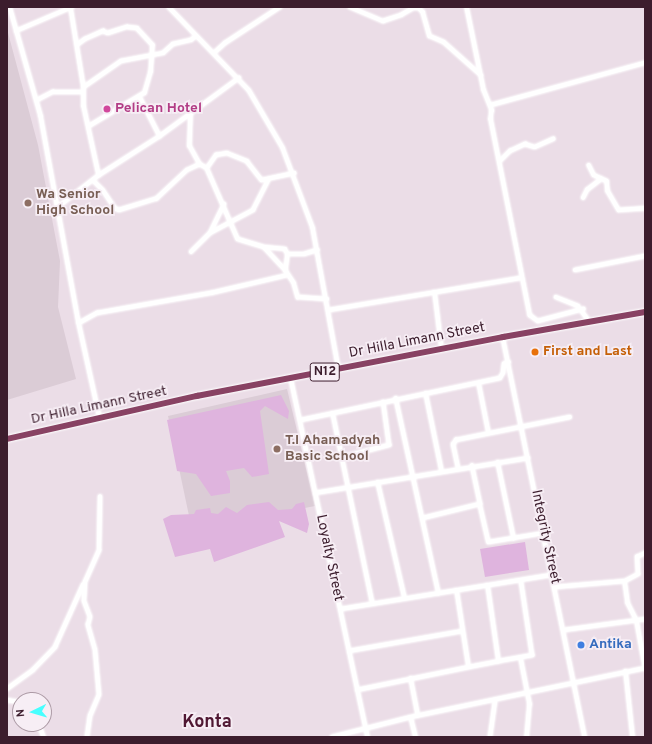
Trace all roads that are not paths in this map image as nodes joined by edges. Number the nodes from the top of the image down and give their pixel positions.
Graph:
1 (10, 7) edge
2 (72, 7) edge
3 (169, 7) edge
4 (280, 7) edge
5 (350, 7) edge
6 (467, 7) edge
7 (419, 8) edge
8 (16, 31) junction
9 (196, 36) junction
10 (77, 45) junction
11 (214, 53) junction
12 (151, 57) junction
13 (645, 63) edge
14 (239, 78) junction
15 (482, 78) junction
16 (84, 87) junction
17 (82, 92) junction
18 (140, 96) junction
19 (37, 100) junction
20 (491, 105) junction
21 (191, 114) junction
22 (90, 126) junction
23 (160, 136) junction
24 (553, 139) dead end
25 (501, 160) junction
26 (200, 164) junction
27 (589, 165) dead end
28 (207, 168) junction
29 (294, 173) junction
30 (99, 175) junction
31 (601, 179) junction
32 (93, 180) junction
33 (268, 180) junction
34 (582, 198) dead end
35 (224, 204) junction
36 (58, 208) junction
37 (645, 208) edge
38 (231, 222) junction
39 (210, 233) junction
40 (264, 247) junction
41 (317, 250) junction
42 (191, 252) dead end
43 (288, 254) junction
44 (645, 256) edge
45 (575, 270) dead end
46 (287, 273) junction
47 (521, 278) junction
48 (435, 292) junction
49 (556, 296) dead end
50 (327, 299) junction
51 (583, 309) junction
52 (329, 310) junction
53 (645, 312) edge
54 (79, 322) junction
55 (590, 322) junction
56 (503, 337) junction
57 (442, 349) junction
58 (509, 362) junction
59 (339, 369) junction
60 (291, 378) junction
61 (479, 383) junction
62 (426, 393) junction
63 (396, 398) junction
64 (383, 402) junction
65 (333, 413) junction
66 (570, 417) dead end
67 (100, 418) junction
68 (301, 420) junction
69 (521, 426) junction
70 (489, 433) junction
71 (7, 439) edge
72 (342, 457) junction
73 (528, 458) junction
74 (498, 462) junction
75 (472, 466) junction
76 (458, 468) junction
77 (442, 471) junction
78 (413, 476) junction
79 (378, 482) junction
80 (349, 487) junction
81 (316, 493) junction
82 (100, 497) dead end
83 (480, 504) junction
84 (423, 518) junction
85 (544, 533) junction
86 (514, 538) junction
87 (645, 553) edge
88 (552, 575) junction
89 (625, 581) junction
90 (85, 582) junction
91 (522, 582) junction
92 (488, 585) junction
93 (555, 587) junction
94 (457, 590) junction
95 (439, 593) junction
96 (405, 598) junction
97 (373, 604) junction
98 (341, 609) junction
99 (645, 619) edge
100 (637, 621) junction
101 (564, 630) junction
102 (462, 631) junction
103 (349, 651) junction
104 (521, 658) junction
105 (500, 662) junction
106 (645, 665) edge
107 (469, 666) junction
108 (645, 668) edge
109 (626, 671) junction
110 (411, 678) junction
111 (575, 681) junction
112 (7, 689) edge
113 (357, 690) junction
114 (528, 693) junction
115 (495, 700) junction
116 (418, 715) junction
117 (412, 716) junction
118 (366, 729) junction
119 (87, 737) edge
120 (332, 737) edge
121 (368, 737) edge
122 (416, 737) edge
123 (490, 737) edge
124 (527, 737) edge
125 (585, 737) edge
126 (633, 737) edge

1 - 8 street
2 - 8 street
2 - 10 street
3 - 9 street
4 - 11 street
5 - 7 street
6 - 15 street
7 - 15 street
8 - 19 street
9 - 11 street
9 - 12 street
10 - 12 street
10 - 16 street
11 - 14 street
12 - 16 street
12 - 18 street
13 - 20 street
14 - 21 street
14 - 29 street
15 - 20 street
16 - 17 street
17 - 19 street
17 - 22 street
18 - 22 street
18 - 23 street
19 - 36 street
20 - 25 street
21 - 23 street
21 - 26 street
22 - 30 street
23 - 30 street
24 - 25 street
25 - 47 street
26 - 28 street
26 - 32 street
27 - 31 street
28 - 33 street
28 - 35 street
29 - 33 street
29 - 41 street
30 - 32 street
31 - 34 street
31 - 37 street
32 - 36 street
33 - 38 street
35 - 38 street
35 - 39 street
36 - 54 street
38 - 39 street
38 - 40 street
39 - 42 street
40 - 43 street
40 - 46 street
41 - 43 street
41 - 50 street
43 - 46 street
44 - 45 street
46 - 50 street
46 - 54 street
47 - 48 street
47 - 51 street
48 - 52 street
48 - 57 street
49 - 51 street
50 - 52 street
51 - 55 street
52 - 59 street
53 - 55 highway, Dr Hilla Limann Street / N12
54 - 67 street
55 - 56 highway, Dr Hilla Limann Street / N12
56 - 57 highway, Dr Hilla Limann Street / N12
56 - 58 street, Integrity Street
57 - 59 highway, Dr Hilla Limann Street / N12
58 - 61 street
58 - 69 street, Integrity Street
59 - 60 highway, Dr Hilla Limann Street / N12
60 - 67 highway, Dr Hilla Limann Street / N12
60 - 68 street, Loyalty Street
61 - 62 street
61 - 70 street
62 - 63 street
62 - 77 street
63 - 64 street
63 - 78 street
64 - 65 street
64 - 72 street
65 - 68 street
65 - 72 street
66 - 69 street
67 - 71 highway, Dr Hilla Limann Street / N12
68 - 81 street, Loyalty Street
69 - 70 street
69 - 73 street, Integrity Street
70 - 76 street
72 - 80 street
73 - 74 street
73 - 85 street, Integrity Street
74 - 75 street
74 - 86 street
75 - 76 street
75 - 83 street
76 - 77 street
77 - 78 street
78 - 79 street
78 - 84 street
79 - 80 street
79 - 96 street
80 - 81 street
80 - 97 street
81 - 98 street, Loyalty Street
82 - 90 street
83 - 84 street
83 - 86 street
84 - 95 street
85 - 86 street
85 - 88 street, Integrity Street
87 - 89 street
88 - 91 street
88 - 93 street, Integrity Street
89 - 93 street
89 - 100 street
90 - 112 street
90 - 119 street
91 - 92 street
91 - 104 street
92 - 94 street
92 - 105 street
93 - 101 street, Integrity Street
94 - 95 street
94 - 102 street
95 - 96 street
96 - 97 street
97 - 98 street
98 - 103 street, Loyalty Street
99 - 100 street
100 - 101 street
100 - 106 street
101 - 111 street, Integrity Street
102 - 103 street
102 - 107 street
103 - 113 street, Loyalty Street
104 - 105 street
104 - 114 street
105 - 107 street
107 - 110 street
108 - 109 street
109 - 111 street
109 - 126 street
110 - 113 street
110 - 116 street
111 - 114 street
111 - 125 street, Integrity Street
113 - 118 street, Loyalty Street
114 - 115 street
114 - 124 street
115 - 116 street
115 - 123 street
116 - 117 street
117 - 118 street
117 - 122 street
118 - 120 street
118 - 121 street, Loyalty Street

